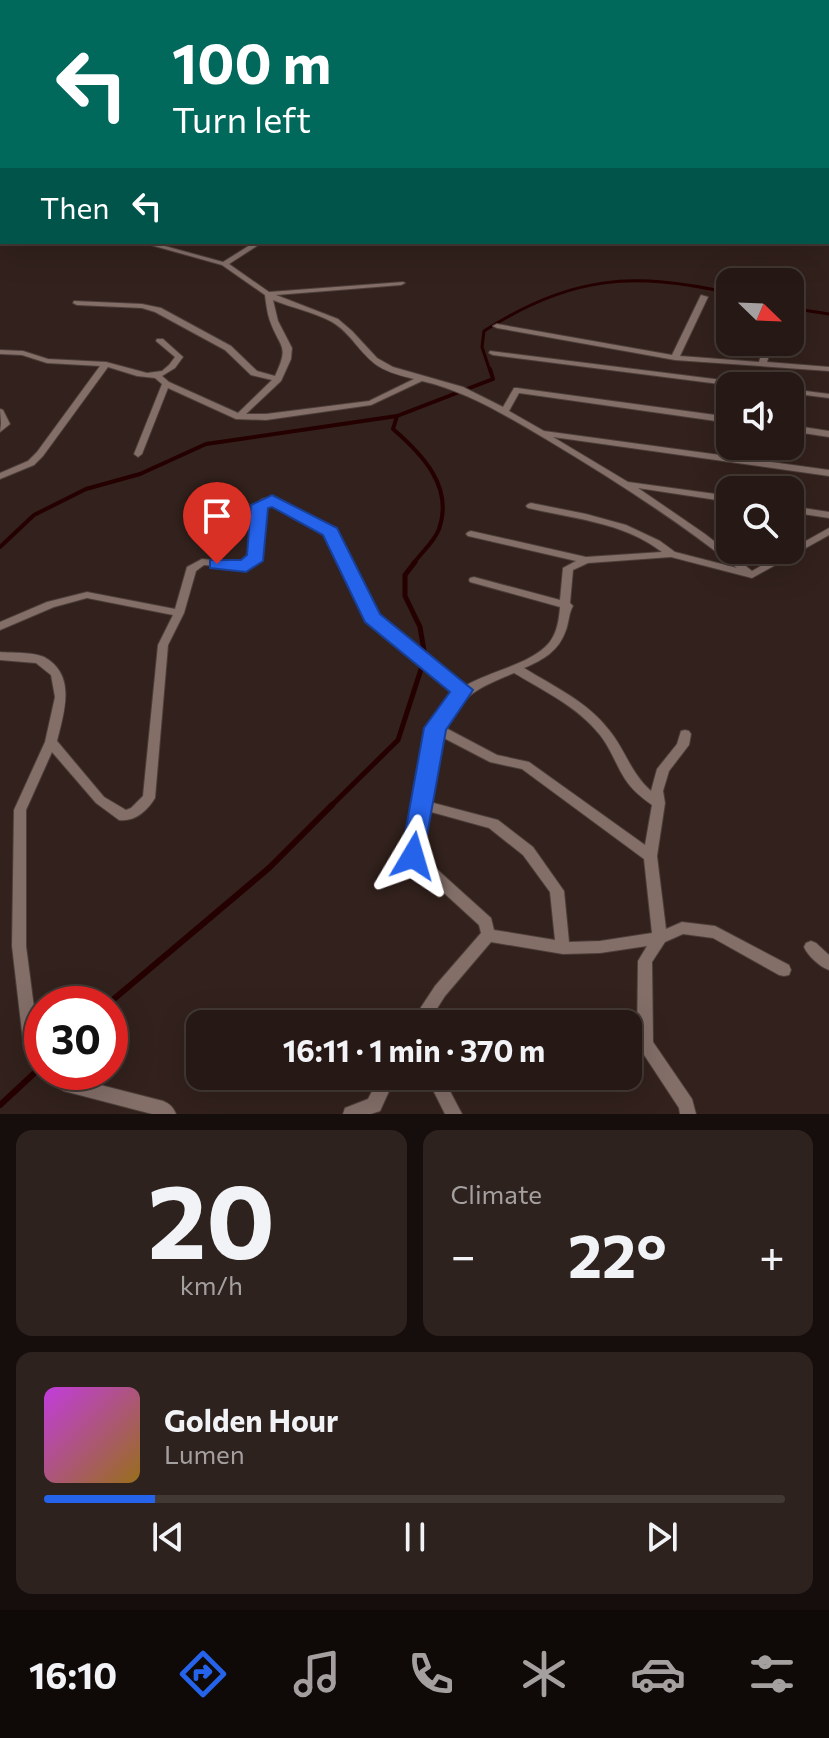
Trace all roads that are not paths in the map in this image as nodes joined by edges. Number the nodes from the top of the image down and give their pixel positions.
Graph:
1 (150, 244) edge
2 (257, 244) edge
3 (224, 264) junction
4 (401, 283) dead end
5 (268, 294) junction
6 (704, 297) dead end
7 (77, 303) dead end
8 (497, 326) dead end
9 (160, 341) dead end
10 (0, 352) edge
11 (493, 353) dead end
12 (765, 356) edge
13 (675, 358) junction
14 (763, 362) junction
15 (106, 364) junction
16 (388, 369) junction
17 (829, 369) edge
18 (422, 378) junction
19 (278, 379) junction
20 (162, 381) junction
21 (716, 381) edge
22 (405, 388) junction
23 (804, 393) edge
24 (829, 396) edge
25 (0, 412) edge
26 (504, 412) junction
27 (239, 417) junction
28 (716, 418) edge
29 (0, 429) edge
30 (804, 430) edge
31 (538, 432) junction
32 (829, 434) edge
33 (138, 454) dead end
34 (829, 473) edge
35 (0, 476) edge
36 (626, 483) junction
37 (716, 497) edge
38 (531, 506) dead end
39 (804, 511) edge
40 (829, 515) edge
41 (829, 531) edge
42 (471, 534) dead end
43 (671, 554) junction
44 (586, 560) junction
45 (752, 575) junction
46 (474, 580) dead end
47 (568, 606) junction
48 (179, 613) junction
49 (0, 626) edge
50 (0, 656) edge
51 (515, 668) junction
52 (462, 690) junction
53 (435, 728) junction
54 (685, 734) dead end
55 (51, 742) junction
56 (659, 803) junction
57 (420, 804) junction
58 (650, 856) junction
59 (488, 935) junction
60 (660, 938) junction
61 (811, 947) dead end
62 (563, 948) junction
63 (829, 964) edge
64 (784, 970) dead end
65 (24, 986) edge
66 (427, 1010) edge
67 (91, 1090) edge
68 (383, 1090) edge
69 (441, 1090) edge
70 (376, 1110) edge
71 (168, 1114) edge
72 (351, 1114) edge
73 (454, 1114) edge
74 (688, 1114) edge

1 - 3 street
2 - 3 street
3 - 5 street
4 - 5 street
5 - 16 street
5 - 19 street
6 - 13 street
7 - 19 street
8 - 13 street
9 - 20 street
10 - 15 street
11 - 21 street
12 - 14 street
13 - 14 street
14 - 17 street
15 - 20 street
15 - 35 street
16 - 18 street
16 - 22 street
18 - 22 street
18 - 26 street
19 - 27 street
20 - 27 street
20 - 33 street
22 - 27 street
23 - 24 street
25 - 29 street
26 - 28 street
26 - 31 street
30 - 32 street
31 - 34 street
31 - 36 street
36 - 37 street
36 - 45 street
38 - 43 street
39 - 40 street
41 - 45 street
42 - 44 street
43 - 44 street
43 - 45 street
44 - 47 street
46 - 47 street
47 - 51 street
48 - 49 street
48 - 52 street
48 - 55 street
50 - 55 street
51 - 52 street
51 - 56 street
52 - 53 street
53 - 57 street
53 - 58 street
54 - 56 street
55 - 65 street
56 - 58 street
57 - 59 street
57 - 62 street
58 - 60 street
59 - 62 street
59 - 66 street
60 - 62 street
60 - 64 street
60 - 74 street
61 - 63 street
67 - 71 street
68 - 70 street
69 - 73 street
70 - 72 street

